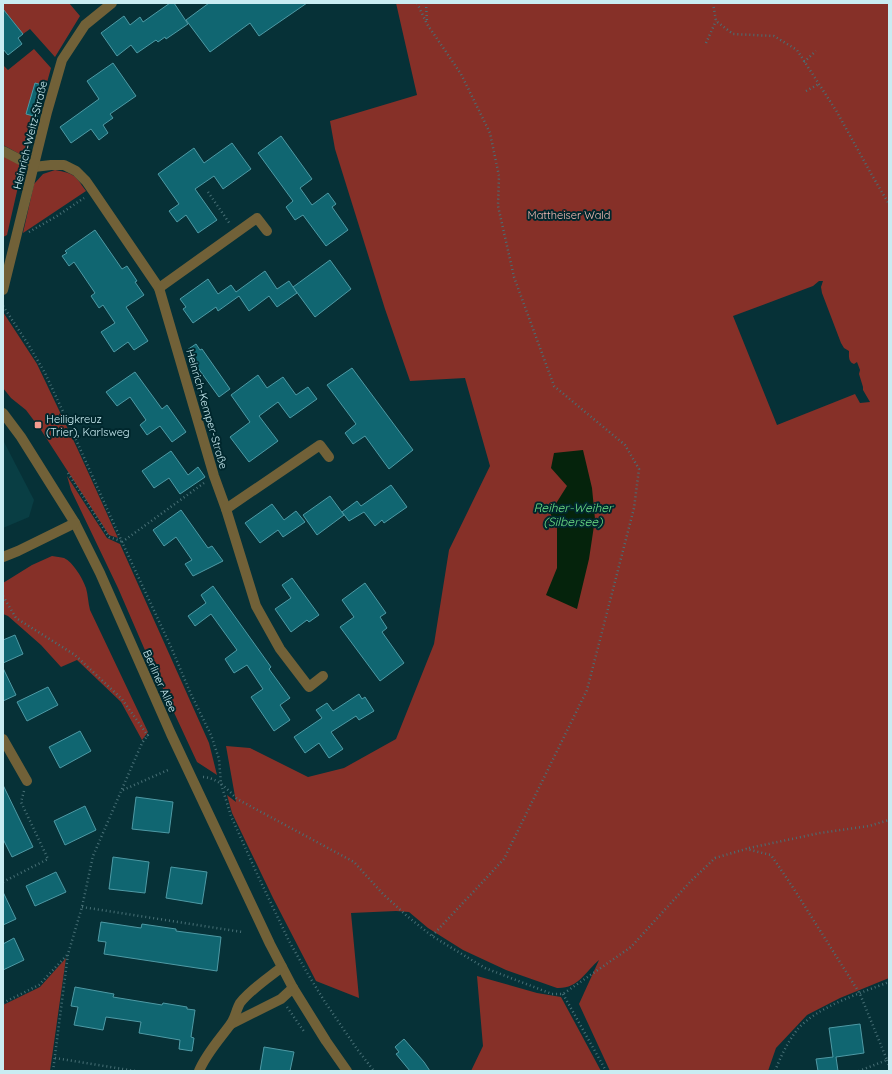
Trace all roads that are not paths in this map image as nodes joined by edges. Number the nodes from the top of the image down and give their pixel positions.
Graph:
1 (112, 3) edge
2 (3, 151) edge
3 (34, 167) junction
4 (267, 232) dead end
5 (159, 288) junction
6 (3, 290) edge
7 (3, 413) edge
8 (329, 457) dead end
9 (226, 509) junction
10 (75, 523) junction
11 (3, 557) edge
12 (323, 676) dead end
13 (3, 739) edge
14 (27, 781) road end
15 (282, 967) junction
16 (293, 988) junction
17 (231, 1024) junction
18 (199, 1071) edge
19 (348, 1071) edge

1 - 3 street, Heinrich-Weitz-Straße
2 - 3 street
3 - 5 street, Heinrich-Kemper-Straße
3 - 6 street, Heinrich-Weitz-Straße
4 - 5 street
5 - 9 street, Heinrich-Kemper-Straße
7 - 10 street, Berliner Allee
8 - 9 street
9 - 12 street, Heinrich-Kemper-Straße
10 - 11 street
10 - 15 street, Berliner Allee
13 - 14 street
15 - 16 street, Berliner Allee
15 - 17 street
16 - 17 street
16 - 19 street, Berliner Allee
17 - 18 street

